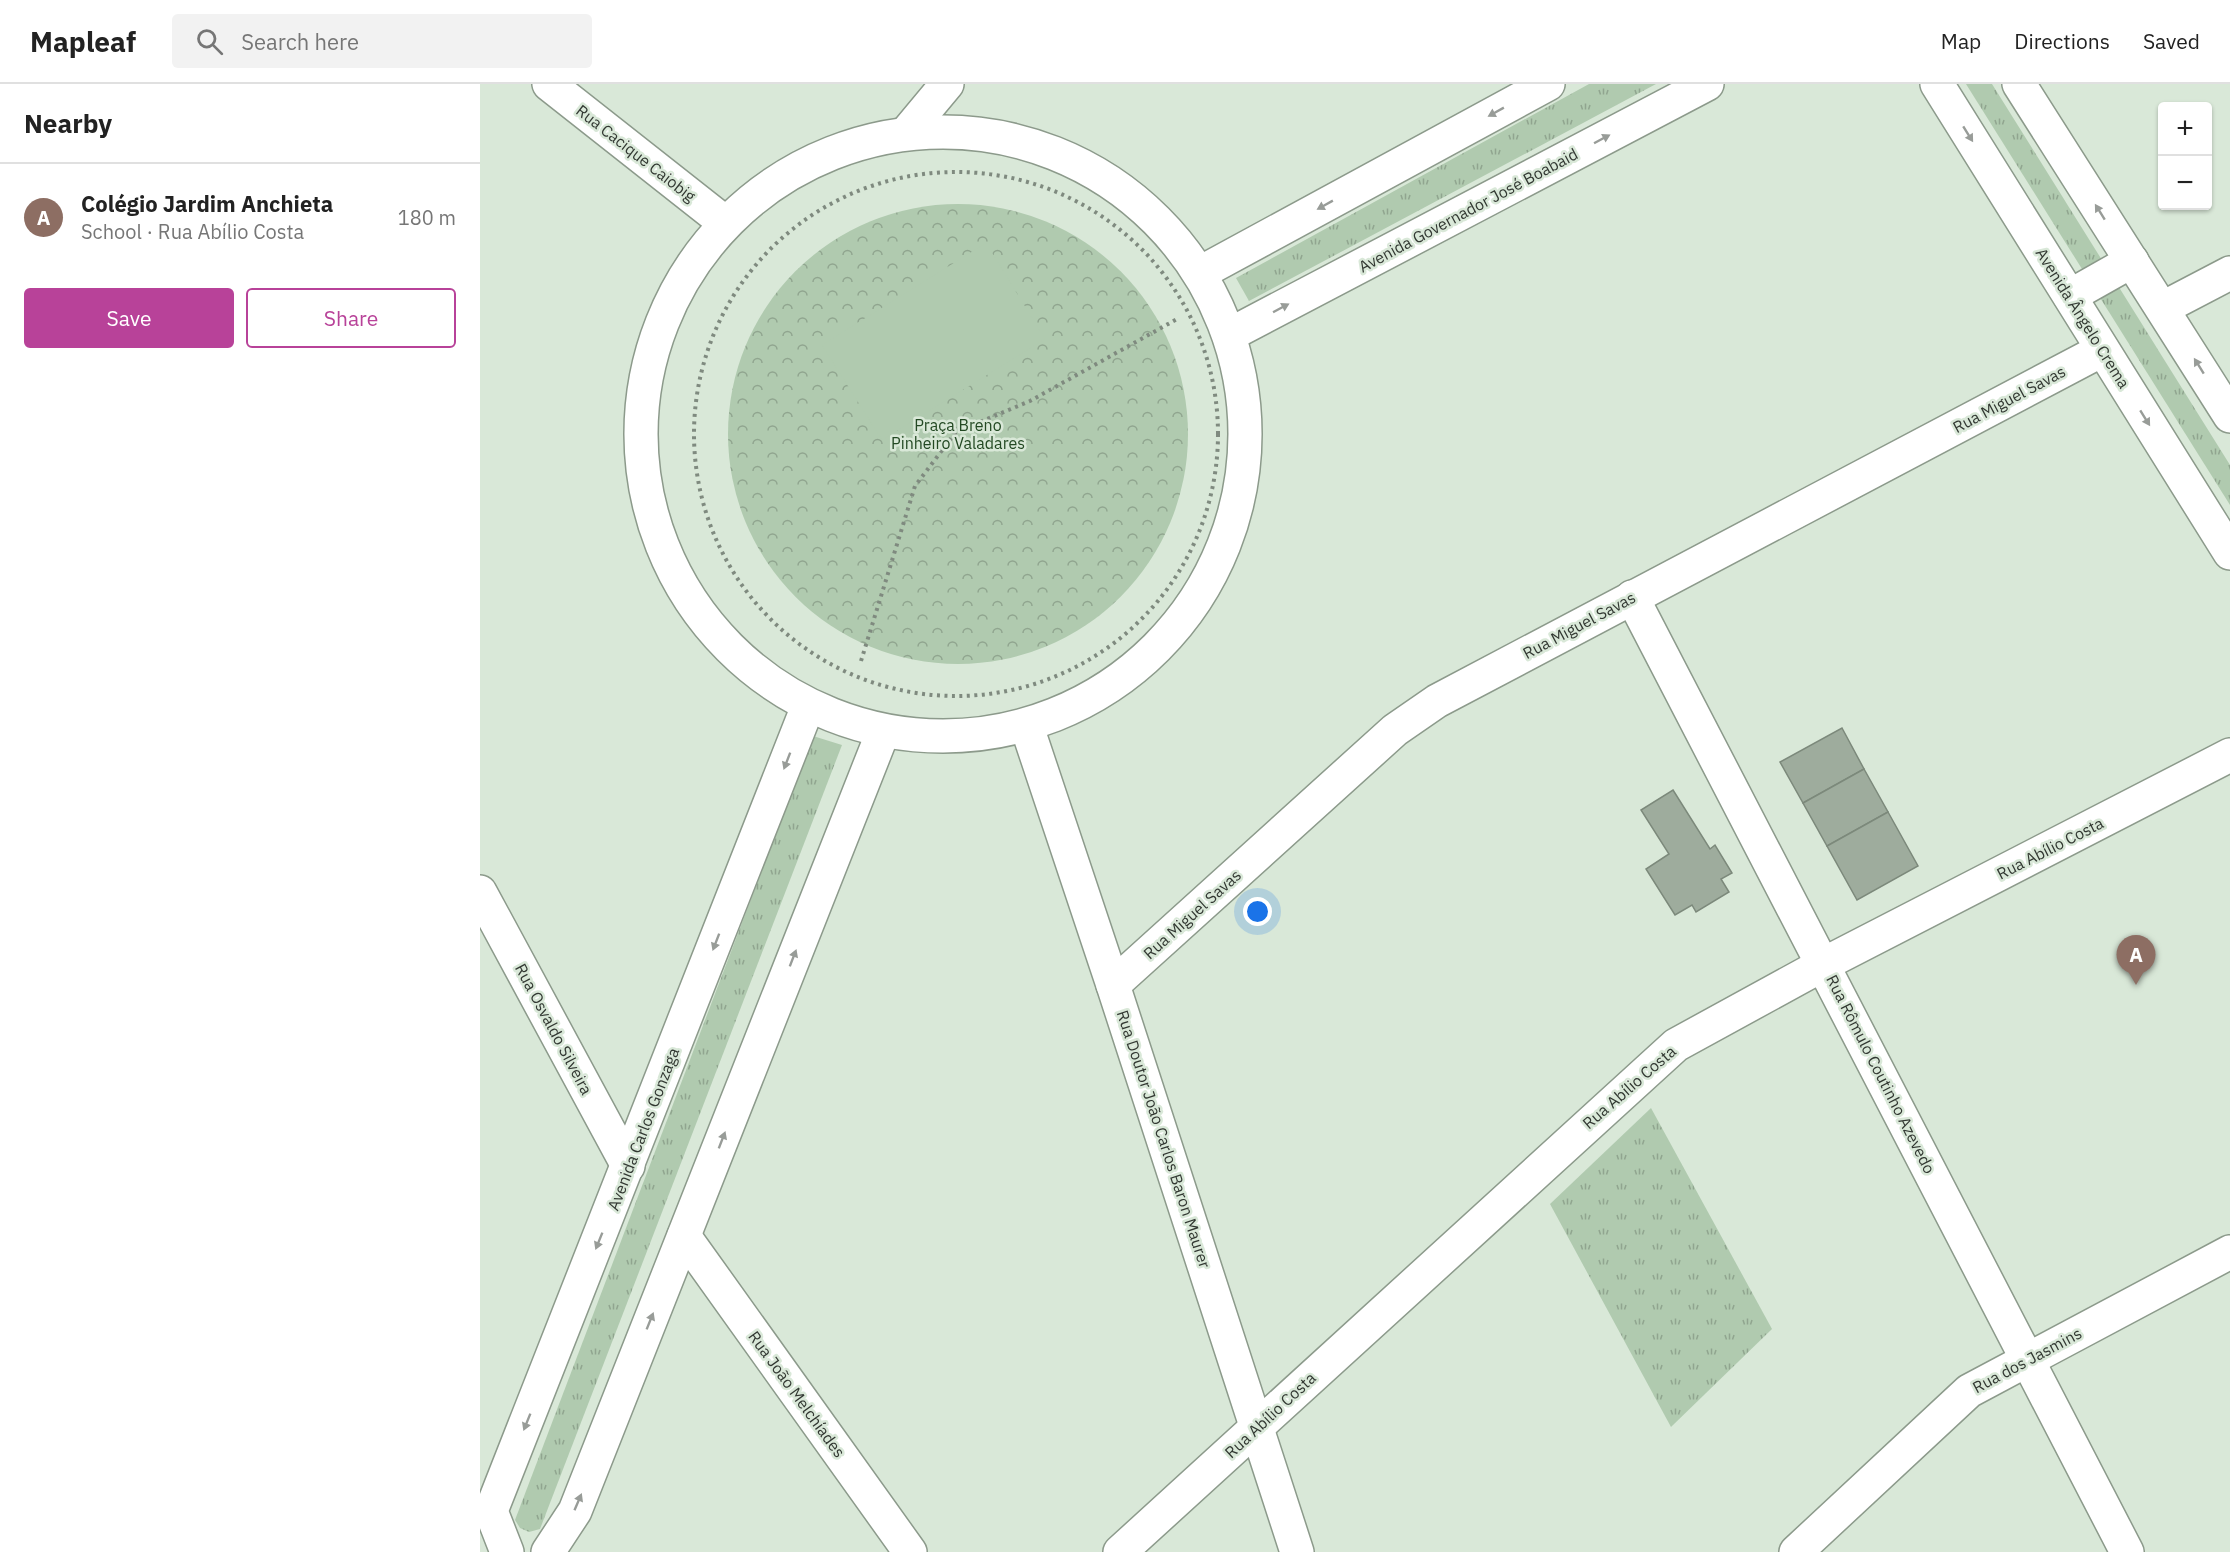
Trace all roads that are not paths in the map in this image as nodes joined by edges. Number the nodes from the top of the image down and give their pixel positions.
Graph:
1 (549, 84) edge
2 (947, 84) edge
3 (1548, 84) edge
4 (1707, 84) edge
5 (1937, 84) edge
6 (2019, 84) edge
7 (907, 132) junction
8 (724, 222) junction
9 (2132, 261) junction
10 (1200, 273) junction
11 (2230, 273) edge
12 (2070, 296) junction
13 (2163, 308) junction
14 (1229, 335) junction
15 (2102, 350) junction
16 (2230, 416) edge
17 (2230, 553) edge
18 (1632, 597) junction
19 (808, 706) junction
20 (1027, 727) junction
21 (883, 732) junction
22 (2230, 755) edge
23 (480, 892) edge
24 (1824, 964) junction
25 (1113, 985) junction
26 (628, 1166) junction
27 (684, 1236) junction
28 (2230, 1252) edge
29 (2028, 1360) junction
30 (1258, 1426) junction
31 (507, 1552) edge
32 (548, 1552) edge
33 (910, 1552) edge
34 (1120, 1552) edge
35 (1297, 1552) edge
36 (1796, 1552) edge
37 (2127, 1552) edge

1 - 8 street, Rua Cacique Caiobig
2 - 7 street
3 -> 10 street
14 -> 4 street, Avenida Governador José Boabaid
5 -> 12 street, Avenida Ângelo Crema
9 -> 6 street
7 - 8 street
7 - 10 street
8 - 19 street
9 - 12 street
9 - 13 street
10 - 14 street
11 - 13 street
12 - 15 street, Avenida Ângelo Crema
16 -> 13 street
14 - 20 street
15 -> 17 street, Avenida Ângelo Crema
15 - 18 street, Rua Miguel Savas
18 - 24 street, Rua Rômulo Coutinho Azevedo
18 - 25 street, Rua Miguel Savas
19 - 21 street
19 -> 26 street, Avenida Carlos Gonzaga
20 - 21 street
20 - 25 street, Rua Doutor João Carlos Baron Maurer
27 -> 21 street
22 - 24 street, Rua Abílio Costa
23 - 26 street, Rua Osvaldo Silveira
24 - 29 street, Rua Rômulo Coutinho Azevedo
24 - 30 street, Rua Abílio Costa
25 - 30 street, Rua Doutor João Carlos Baron Maurer
26 -> 31 street, Avenida Carlos Gonzaga
32 -> 27 street
27 - 33 street, Rua João Melchíades
28 - 29 street, Rua dos Jasmins
29 - 36 street, Rua dos Jasmins
29 - 37 street, Rua Rômulo Coutinho Azevedo
30 - 34 street, Rua Abílio Costa
30 - 35 street, Rua Doutor João Carlos Baron Maurer

